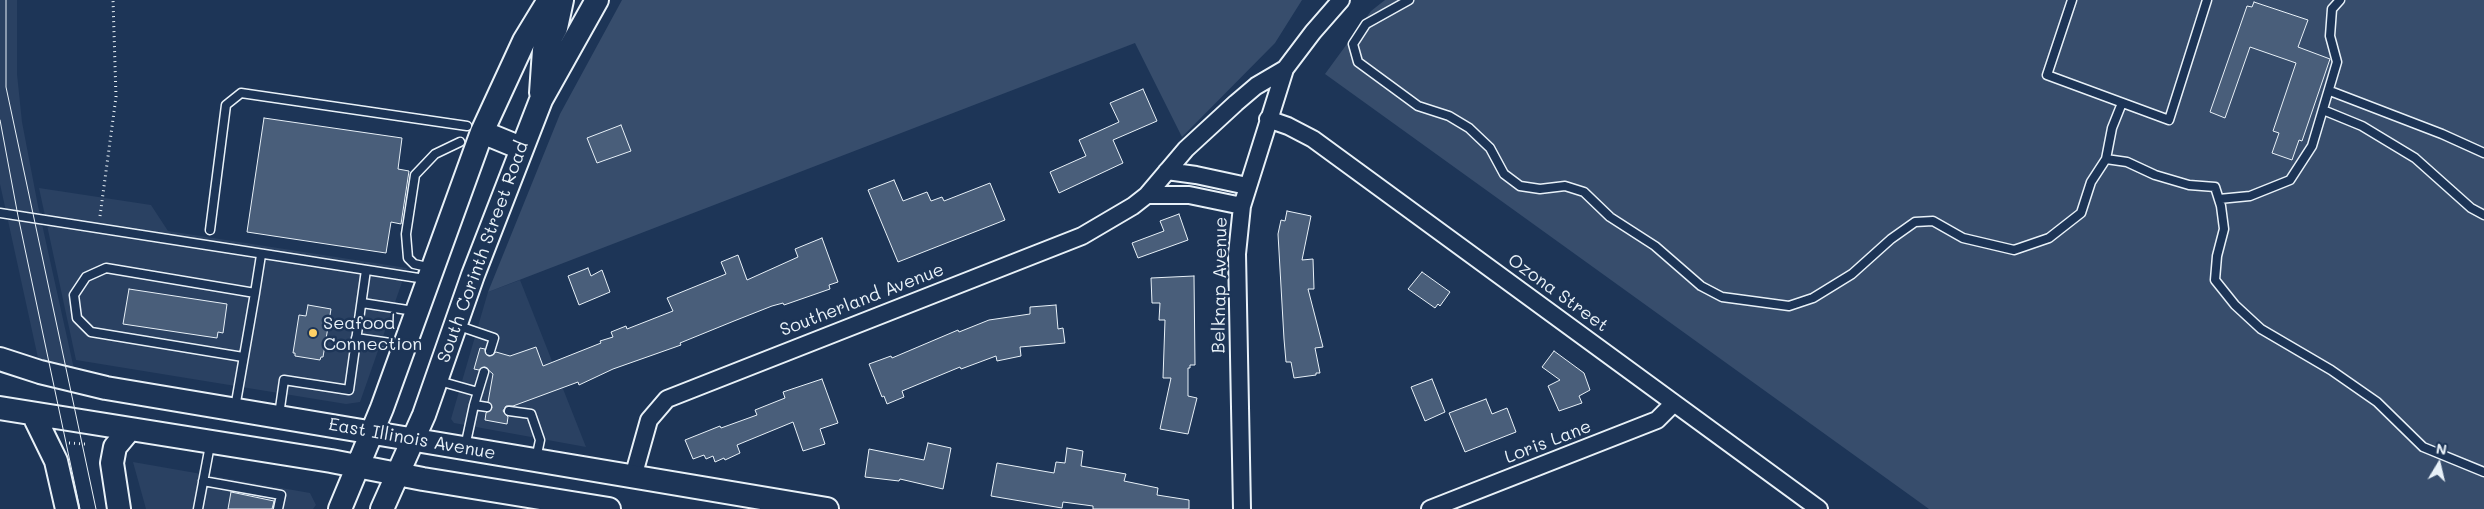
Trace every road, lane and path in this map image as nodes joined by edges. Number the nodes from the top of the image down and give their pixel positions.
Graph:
1 (113, 0) edge
2 (549, 0) edge
3 (562, 0) edge
4 (597, 0) edge
5 (1341, 0) edge
6 (1409, 0) edge
7 (2072, 0) edge
8 (2207, 0) edge
9 (2340, 0) edge
10 (1285, 69) junction
11 (2330, 91) junction
12 (541, 100) junction
13 (2122, 103) junction
14 (2323, 110) junction
15 (1268, 119) junction
16 (475, 129) junction
17 (460, 142) dead end
18 (521, 148) junction
19 (2484, 153) edge
20 (2106, 159) junction
21 (1167, 171) junction
22 (1247, 186) junction
23 (1147, 195) junction
24 (2219, 200) junction
25 (1242, 206) junction
26 (0, 213) edge
27 (2484, 215) edge
28 (98, 229) junction
29 (210, 230) dead end
30 (262, 254) junction
31 (366, 270) junction
32 (430, 274) junction
33 (255, 293) junction
34 (362, 303) junction
35 (417, 311) junction
36 (456, 325) junction
37 (356, 338) junction
38 (405, 345) junction
39 (490, 351) dead end
40 (243, 357) junction
41 (0, 359) edge
42 (484, 372) dead end
43 (436, 381) junction
44 (478, 392) junction
45 (1674, 403) junction
46 (474, 405) junction
47 (0, 408) edge
48 (487, 408) dead end
49 (235, 409) junction
50 (509, 411) dead end
51 (33, 414) junction
52 (278, 416) junction
53 (130, 429) junction
54 (373, 432) junction
55 (413, 440) junction
56 (59, 443) dead end
57 (220, 443) junction
58 (93, 445) dead end
59 (465, 449) junction
60 (536, 460) junction
61 (359, 466) junction
62 (2484, 472) edge
63 (398, 474) junction
64 (633, 477) junction
65 (203, 482) junction
66 (524, 502) edge
67 (804, 507) edge
68 (67, 509) edge
69 (118, 509) edge
70 (198, 509) edge
71 (278, 509) edge
72 (340, 509) edge
73 (382, 509) edge
74 (608, 509) edge
75 (827, 509) edge
76 (1242, 509) edge
77 (1430, 509) edge
78 (1819, 509) edge

1 - 28 path
2 - 16 main road
3 - 12 main road
4 - 12 main road, South Corinth Street Road
5 - 10 street, Southerland Avenue
6 - 20 lane
7 - 13 lane
8 - 13 lane
9 - 11 lane
10 - 15 street, Belknap Avenue
10 - 21 street, Southerland Avenue
11 - 14 lane
11 - 19 lane
12 - 18 main road, South Corinth Street Road
13 - 20 lane
14 - 24 lane
14 - 27 lane
15 - 22 street, Belknap Avenue
15 - 45 street, Ozona Street
16 - 18 main road
16 - 29 lane
16 - 32 main road
17 - 32 lane
18 - 36 main road, South Corinth Street Road
20 - 24 lane
21 - 22 street
21 - 23 street, Southerland Avenue
22 - 25 street, Belknap Avenue
23 - 25 street
23 - 64 street, Southerland Avenue
24 - 62 lane
25 - 76 street, Belknap Avenue
26 - 28 lane
28 - 30 lane
30 - 31 lane
30 - 33 lane
31 - 32 lane
31 - 34 lane
32 - 35 main road
33 - 40 lane
33 - 40 lane
34 - 35 lane
34 - 37 lane
35 - 38 main road
36 - 39 lane
36 - 43 main road, South Corinth Street Road
37 - 38 lane
37 - 52 lane
38 - 54 main road
40 - 49 lane
41 - 49 main road, East Illinois Avenue
42 - 44 lane
43 - 44 lane
43 - 55 main road, South Corinth Street Road
44 - 46 lane
45 - 77 street, Loris Lane
45 - 78 street, Ozona Street
46 - 48 lane
46 - 59 lane
47 - 51 main road, East Illinois Avenue
49 - 52 main road, East Illinois Avenue
49 - 57 main road
50 - 60 lane
51 - 53 main road, East Illinois Avenue
51 - 68 main road
52 - 54 main road, East Illinois Avenue
53 - 57 main road, East Illinois Avenue
53 - 69 main road
54 - 55 main road, East Illinois Avenue
54 - 61 main road
55 - 59 main road, East Illinois Avenue
55 - 63 main road, South Corinth Street Road
56 - 58 path
57 - 61 main road, East Illinois Avenue
57 - 65 lane
59 - 60 main road, East Illinois Avenue
60 - 64 main road, East Illinois Avenue
61 - 63 main road, East Illinois Avenue
61 - 72 main road
63 - 66 main road, East Illinois Avenue
63 - 73 main road, South Corinth Street Road
64 - 67 main road, East Illinois Avenue
65 - 70 lane
65 - 71 lane
66 - 74 main road, East Illinois Avenue
67 - 75 main road, East Illinois Avenue

